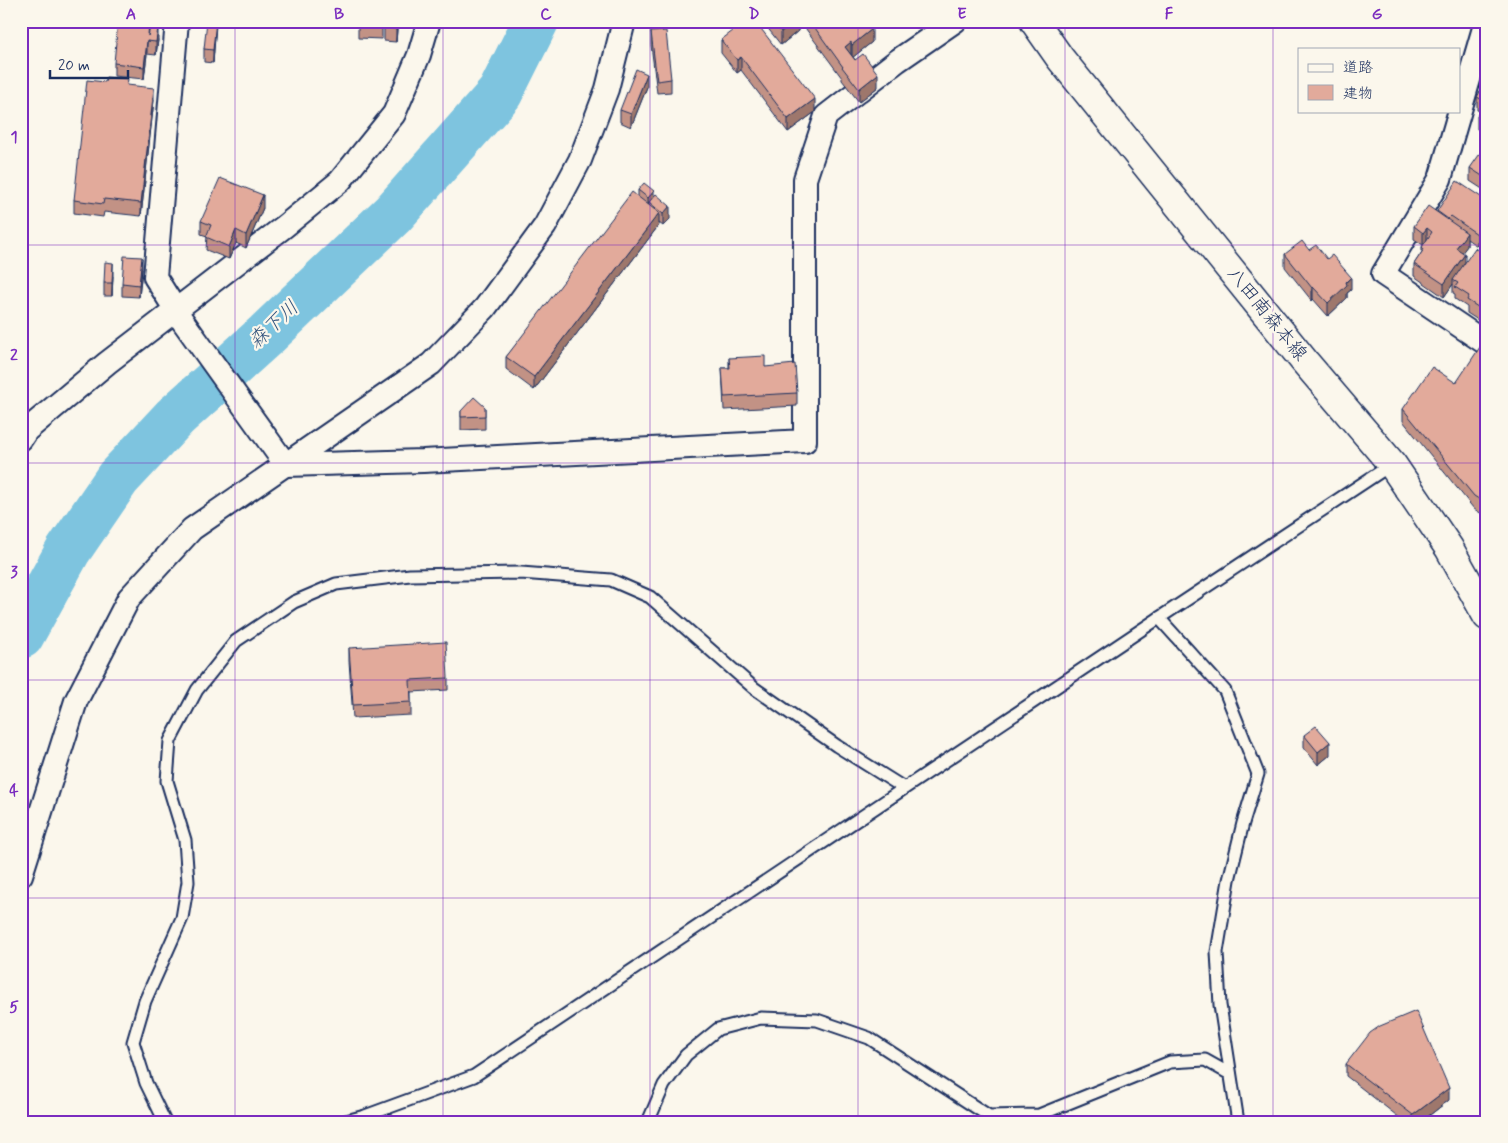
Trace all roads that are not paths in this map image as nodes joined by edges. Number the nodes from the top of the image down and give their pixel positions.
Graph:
1 (177, 21) edge
2 (429, 21) edge
3 (624, 21) edge
4 (955, 21) edge
5 (1034, 21) edge
6 (1486, 21) edge
7 (1479, 72) edge
8 (179, 315) junction
9 (1487, 344) edge
10 (21, 439) edge
11 (282, 459) junction
12 (1392, 464) junction
13 (1487, 616) edge
14 (1159, 618) junction
15 (904, 788) junction
16 (21, 875) edge
17 (1230, 1074) junction
18 (165, 1122) edge
19 (342, 1122) edge
20 (648, 1122) edge
21 (1238, 1122) edge

1 - 8 street
2 - 8 street
3 - 11 street
4 - 11 street
5 - 12 main road, 八田南森本線
6 - 7 street
7 - 9 street
8 - 10 street
8 - 11 street
11 - 16 street
12 - 13 main road, 八田南森本線
12 - 14 lane
14 - 15 lane
14 - 17 lane
15 - 18 lane
15 - 19 lane
17 - 20 lane
17 - 21 lane

